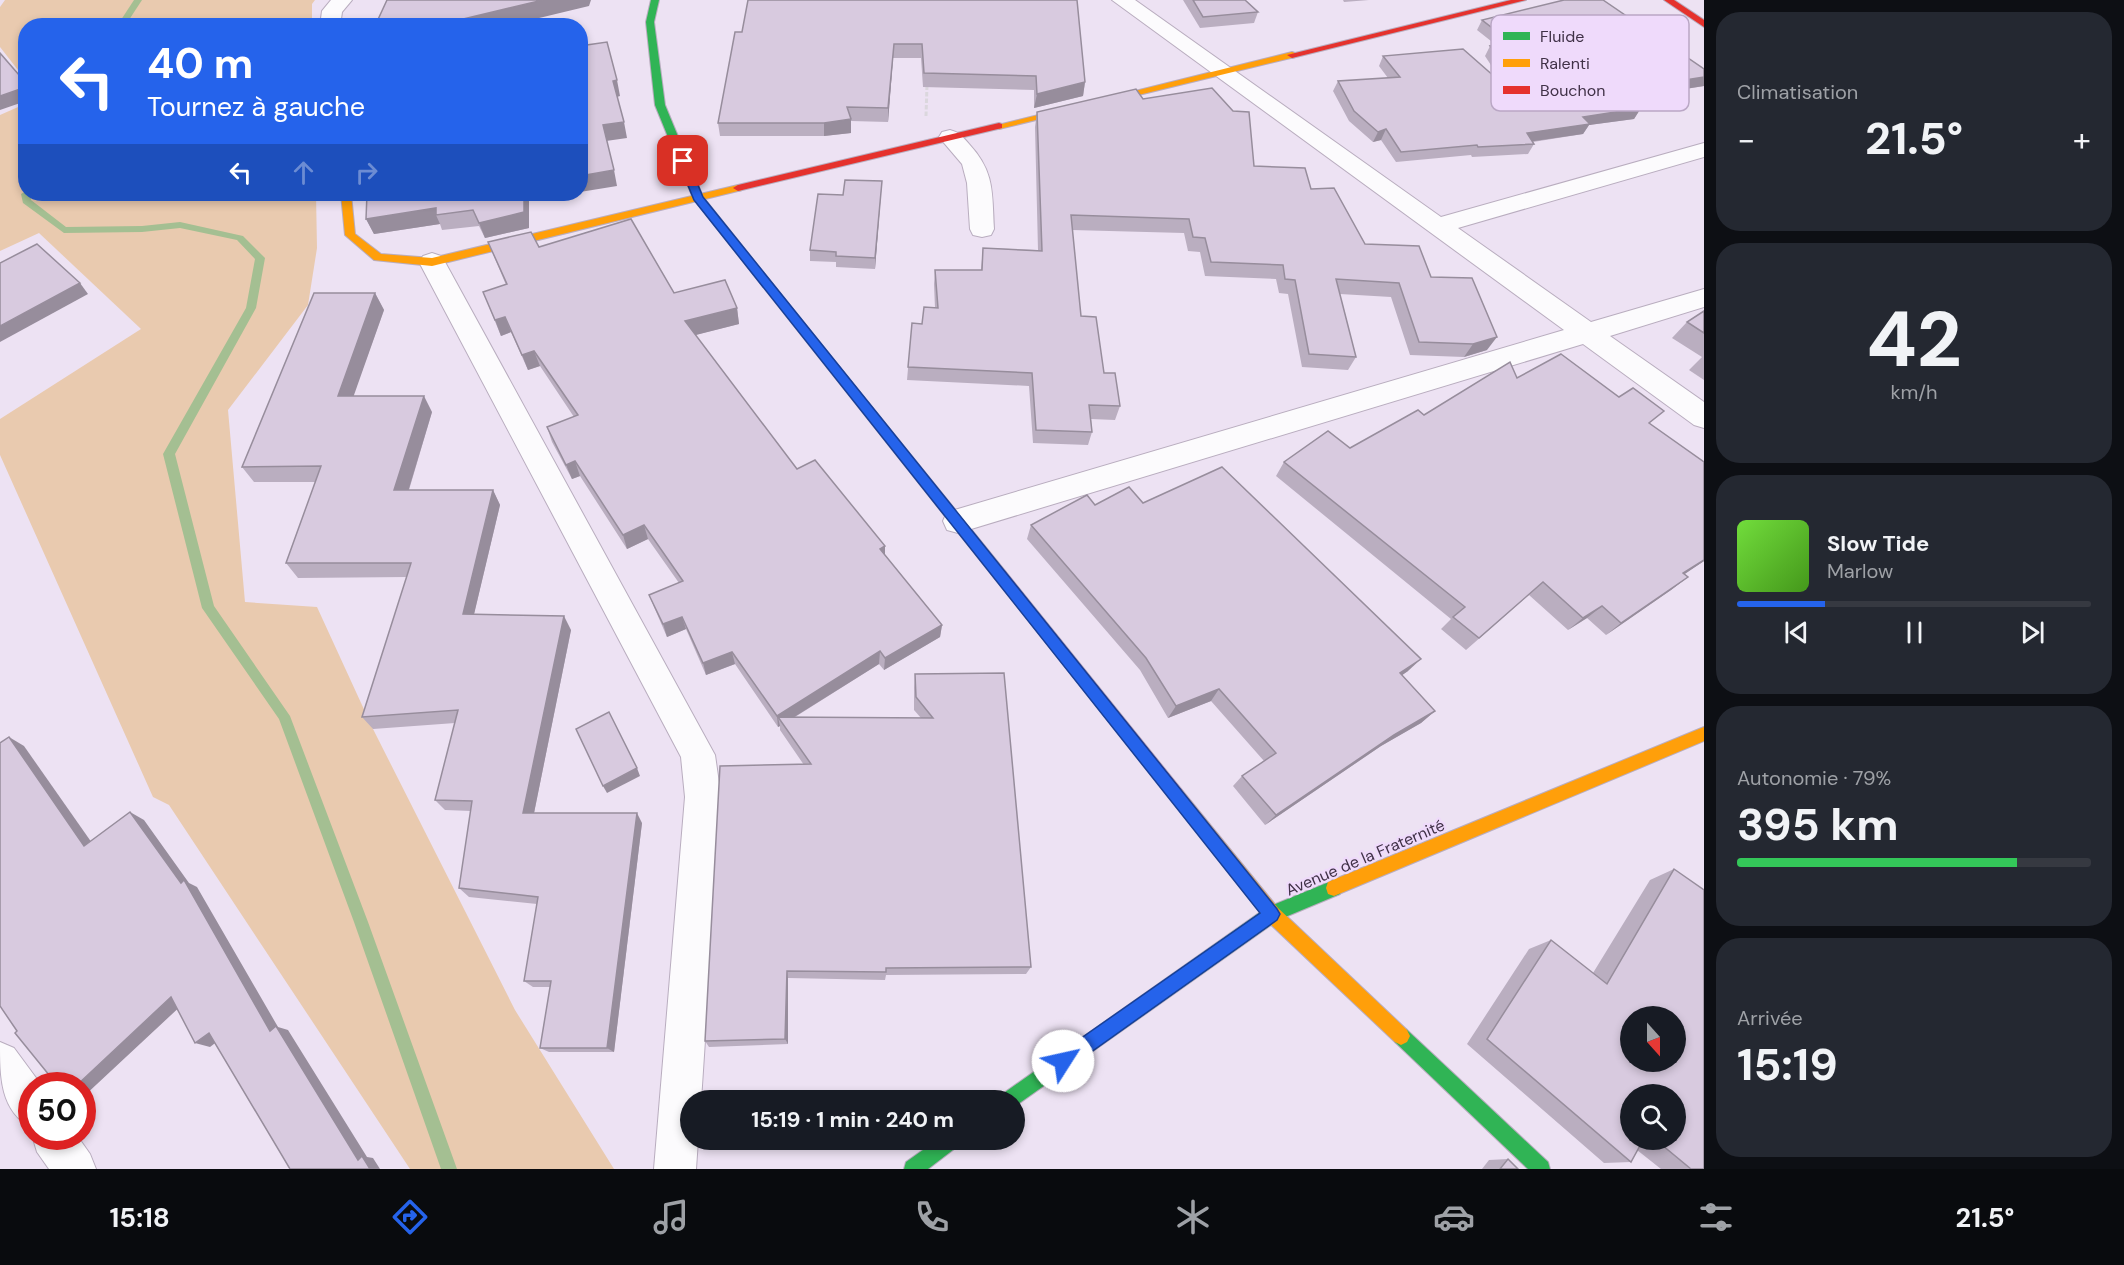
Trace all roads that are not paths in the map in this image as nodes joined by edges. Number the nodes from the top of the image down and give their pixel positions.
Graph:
1 (342, 0) edge
2 (655, 0) edge
3 (1122, 0) edge
4 (1522, 0) edge
5 (1668, 0) edge
6 (331, 18) edge
7 (1704, 24) edge
8 (1222, 72) junction
9 (950, 137) junction
10 (1704, 150) edge
11 (698, 198) junction
12 (347, 201) edge
13 (1437, 226) junction
14 (982, 229) dead end
15 (432, 262) junction
16 (1704, 298) edge
17 (1588, 332) junction
18 (1704, 417) edge
19 (958, 521) junction
20 (1703, 736) edge
21 (1272, 914) junction
22 (0, 1062) edge
23 (18, 1087) edge
24 (1023, 1090) edge
25 (61, 1150) edge
26 (939, 1150) edge
27 (75, 1169) edge
28 (675, 1169) edge
29 (913, 1169) edge
30 (1541, 1169) edge

1 - 6 street
2 - 11 street
3 - 8 street
4 - 8 street
5 - 7 street
8 - 9 street
8 - 13 street
9 - 11 street
9 - 14 street
10 - 13 street
11 - 15 street
11 - 19 street
12 - 15 street
13 - 17 street
15 - 28 street
16 - 17 street
17 - 18 street
17 - 19 street
19 - 21 street
20 - 21 street, Avenue de la Fraternité
21 - 24 street, Avenue de la Fraternité
21 - 30 street
22 - 23 street
25 - 27 street
26 - 29 street

